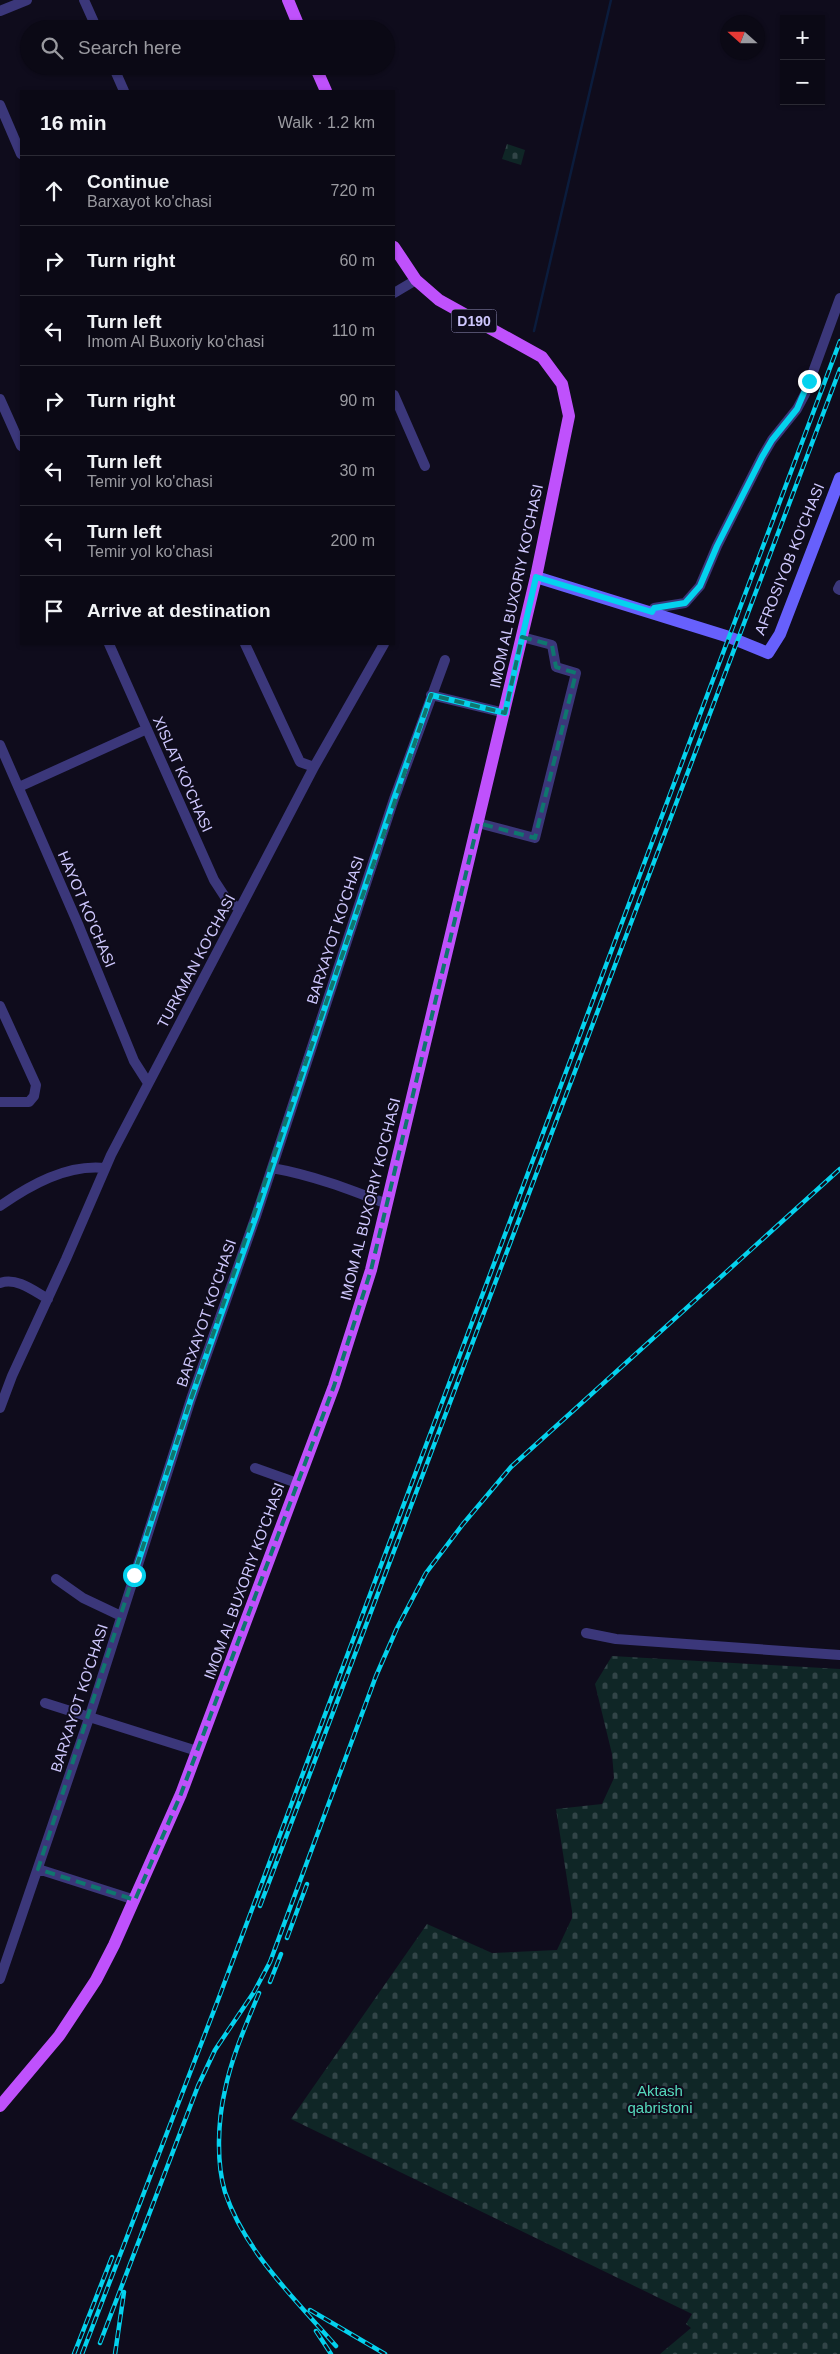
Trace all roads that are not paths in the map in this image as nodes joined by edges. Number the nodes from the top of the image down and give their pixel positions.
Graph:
1 (27, 0) edge
2 (84, 0) edge
3 (288, 0) edge
4 (0, 11) edge
5 (93, 20) edge
6 (296, 20) edge
7 (117, 75) edge
8 (319, 75) edge
9 (124, 90) edge
10 (326, 90) edge
11 (0, 105) edge
12 (20, 152) edge
13 (395, 248) edge
14 (416, 280) junction
15 (395, 292) edge
16 (840, 298) edge
17 (395, 397) edge
18 (0, 399) edge
19 (20, 444) edge
20 (426, 466) dead end
21 (840, 478) edge
22 (536, 577) junction
23 (840, 585) edge
24 (840, 590) edge
25 (652, 612) junction
26 (522, 637) junction
27 (109, 645) edge
28 (245, 645) edge
29 (383, 645) edge
30 (445, 660) dead end
31 (431, 695) junction
32 (505, 713) junction
33 (147, 728) junction
34 (0, 745) edge
35 (314, 767) junction
36 (18, 787) junction
37 (478, 823) junction
38 (240, 909) junction
39 (0, 1006) edge
40 (148, 1083) junction
41 (0, 1102) edge
42 (105, 1168) junction
43 (272, 1168) junction
44 (387, 1204) junction
45 (0, 1206) edge
46 (0, 1283) edge
47 (48, 1299) junction
48 (0, 1408) edge
49 (255, 1468) dead end
50 (297, 1483) junction
51 (56, 1579) dead end
52 (121, 1616) junction
53 (586, 1633) dead end
54 (840, 1654) edge
55 (45, 1703) dead end
56 (89, 1718) junction
57 (197, 1751) junction
58 (38, 1869) junction
59 (135, 1900) junction
60 (0, 1979) edge
61 (0, 2106) edge

1 - 4 street
2 - 5 street
3 - 6 main road
7 - 9 street
8 - 10 main road
11 - 12 street
13 - 14 main road, D190
14 - 15 street
14 - 22 main road, IMOM AL BUXORIY KO'CHASI / D190
16 - 25 street
17 - 20 street
18 - 19 street
21 - 25 street, AFROSIYOB KO'CHASI
22 - 25 street
22 - 26 main road, IMOM AL BUXORIY KO'CHASI
23 - 24 street
26 - 32 main road, IMOM AL BUXORIY KO'CHASI
26 - 37 street
27 - 33 street, XISLAT KO'CHASI
28 - 35 street
29 - 35 street, TURKMAN KO'CHASI
30 - 31 street, BARXAYOT KO'CHASI
31 - 32 street
31 - 43 street, BARXAYOT KO'CHASI
32 - 37 main road, IMOM AL BUXORIY KO'CHASI
33 - 36 street
33 - 38 street, XISLAT KO'CHASI
34 - 36 street, HAYOT KO'CHASI
35 - 38 street, TURKMAN KO'CHASI
36 - 40 street, HAYOT KO'CHASI
37 - 44 main road, IMOM AL BUXORIY KO'CHASI
38 - 40 street, TURKMAN KO'CHASI
39 - 41 street
40 - 42 street, TURKMAN KO'CHASI
42 - 45 street
42 - 47 street, TURKMAN KO'CHASI
43 - 44 street
43 - 52 street, BARXAYOT KO'CHASI
44 - 50 main road, IMOM AL BUXORIY KO'CHASI
46 - 47 street
47 - 48 street, TURKMAN KO'CHASI
49 - 50 street
50 - 57 main road, IMOM AL BUXORIY KO'CHASI
51 - 52 street
52 - 56 street, BARXAYOT KO'CHASI
53 - 54 street
55 - 56 street
56 - 57 street
56 - 58 street, BARXAYOT KO'CHASI
57 - 59 main road, IMOM AL BUXORIY KO'CHASI
58 - 59 street
58 - 60 street, BARXAYOT KO'CHASI
59 - 61 main road, IMOM AL BUXORIY KO'CHASI

